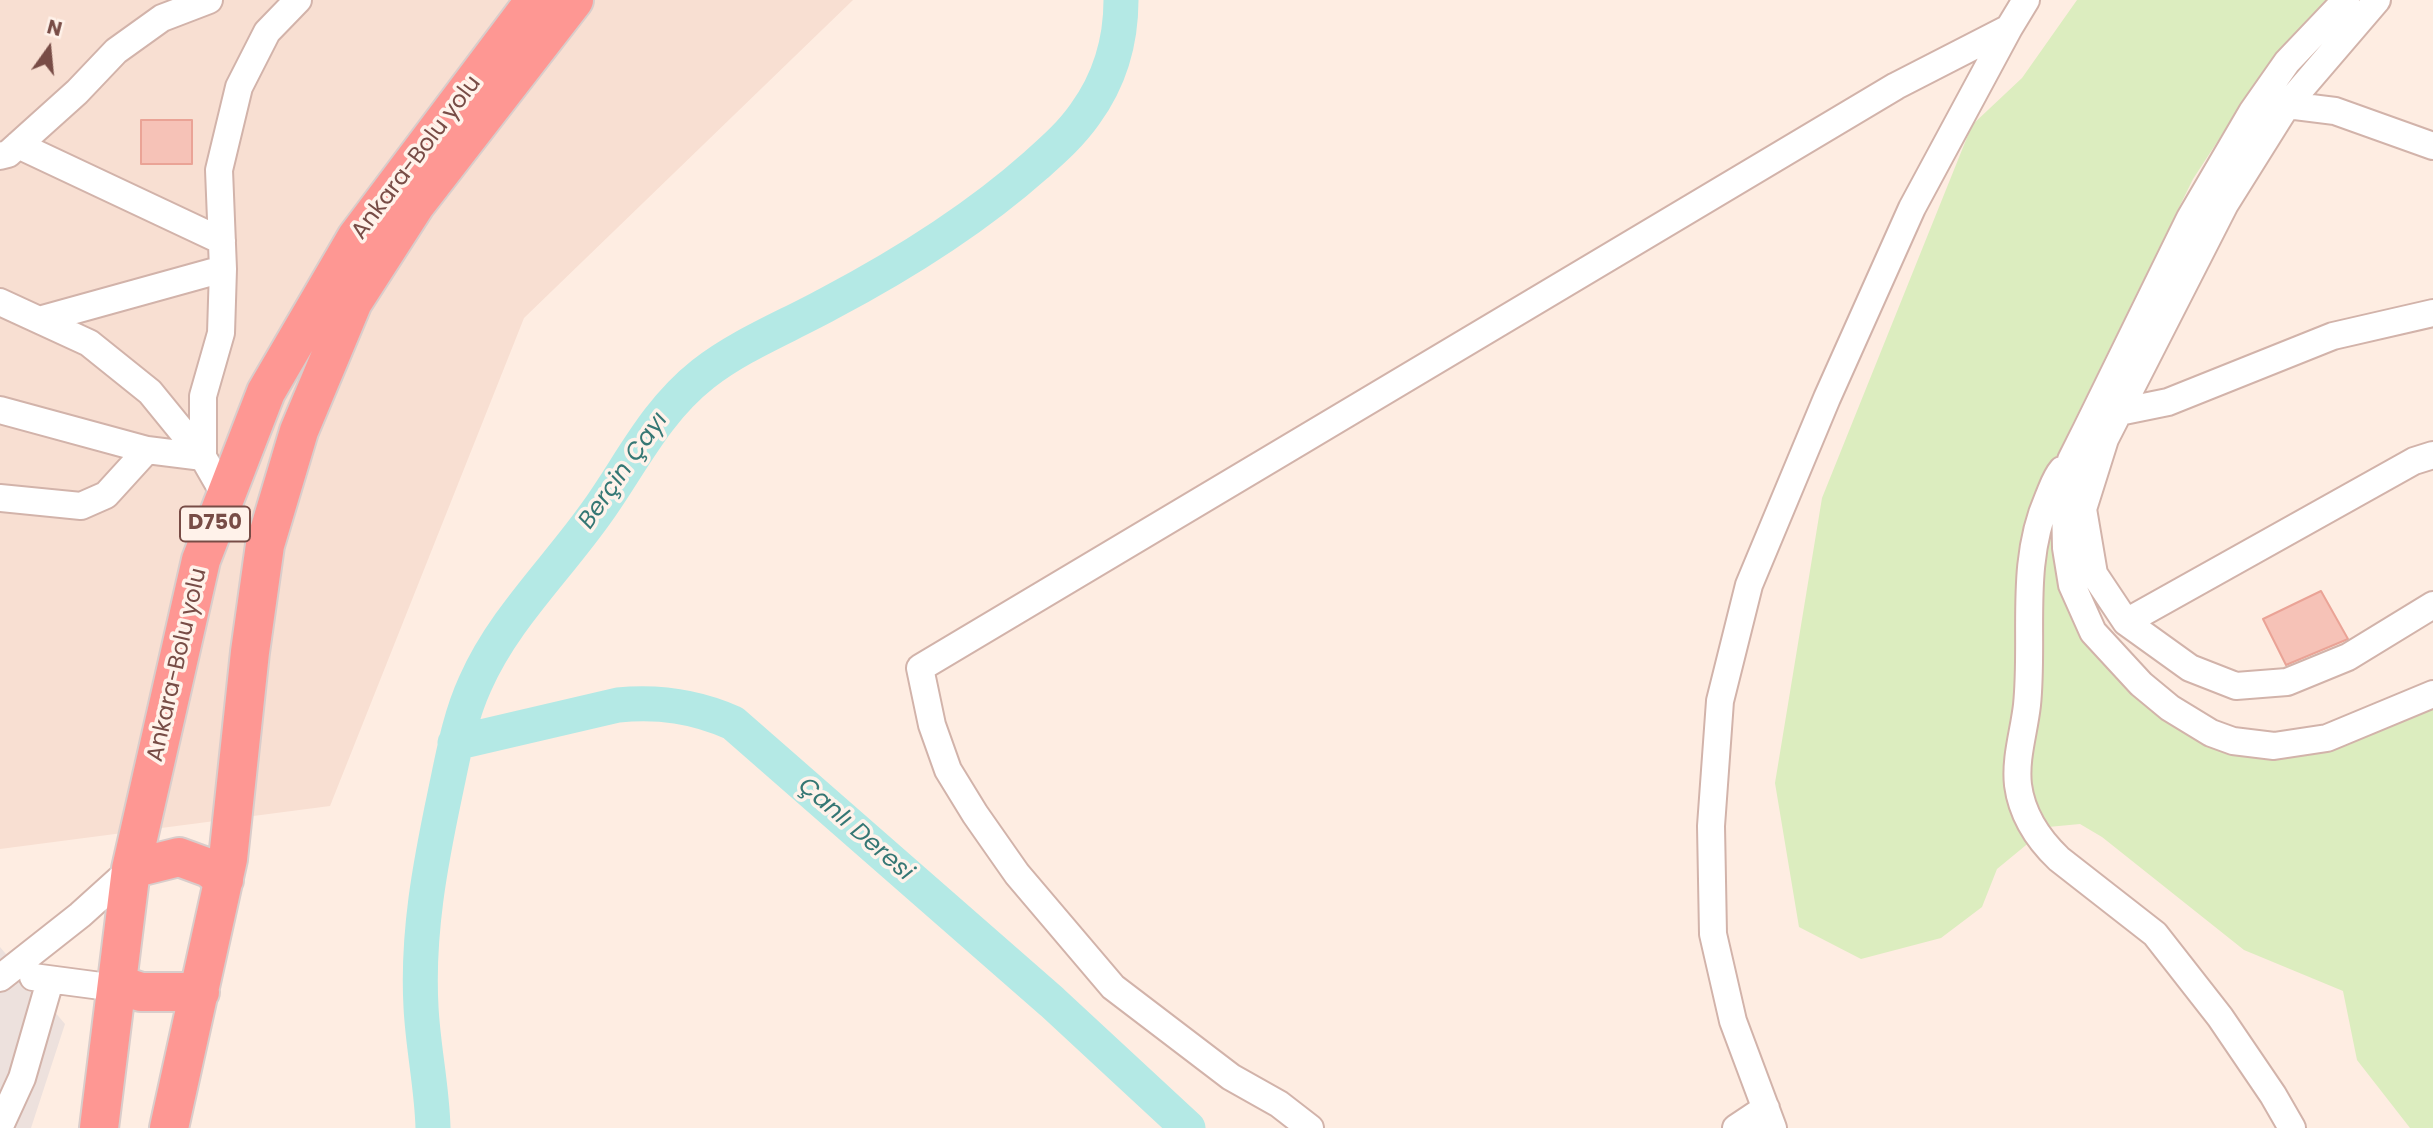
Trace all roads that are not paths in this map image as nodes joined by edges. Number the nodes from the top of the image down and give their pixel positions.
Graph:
1 (209, 0) edge
2 (535, 0) edge
3 (573, 0) edge
4 (2026, 0) edge
5 (2346, 0) edge
6 (2377, 0) edge
7 (291, 2) edge
8 (2008, 27) junction
9 (2287, 105) junction
10 (2433, 146) edge
11 (9, 150) edge
12 (222, 241) junction
13 (223, 269) junction
14 (0, 302) edge
15 (2433, 313) edge
16 (40, 320) junction
17 (0, 410) edge
18 (2119, 412) junction
19 (147, 450) junction
20 (2433, 455) edge
21 (203, 457) junction
22 (2071, 460) junction
23 (226, 497) junction
24 (0, 498) edge
25 (2433, 605) edge
26 (2126, 622) junction
27 (2433, 694) edge
28 (131, 869) junction
29 (224, 880) junction
30 (3, 975) edge
31 (50, 981) junction
32 (116, 986) junction
33 (200, 992) junction
34 (1769, 1118) edge
35 (0, 1126) edge
36 (99, 1128) edge
37 (169, 1128) edge
38 (1311, 1128) edge
39 (1736, 1128) edge
40 (2292, 1128) edge

1 - 11 street
2 - 23 highway, Ankara-Bolu yolu / D750
3 - 29 highway, Ankara-Bolu yolu / D750
4 - 8 street
5 - 22 street
6 - 9 street
7 - 12 street
8 - 34 street
8 - 38 street
9 - 10 street
9 - 18 street
11 - 12 street
12 - 13 street
13 - 16 street
13 - 21 street
14 - 16 street
15 - 18 street
16 - 21 street
17 - 19 street
18 - 26 street
19 - 21 street
19 - 24 street
20 - 26 street
21 - 23 street
22 - 27 street
22 - 40 street
23 - 28 highway, Ankara-Bolu yolu / D750
25 - 26 street
28 - 29 highway
28 - 30 street
28 - 32 highway, Ankara-Bolu yolu / D750
29 - 33 highway, Ankara-Bolu yolu / D750
30 - 31 street
31 - 32 street
31 - 35 street
32 - 33 highway
32 - 36 highway, Ankara-Bolu yolu / D750
33 - 37 highway, Ankara-Bolu yolu / D750
34 - 39 street

